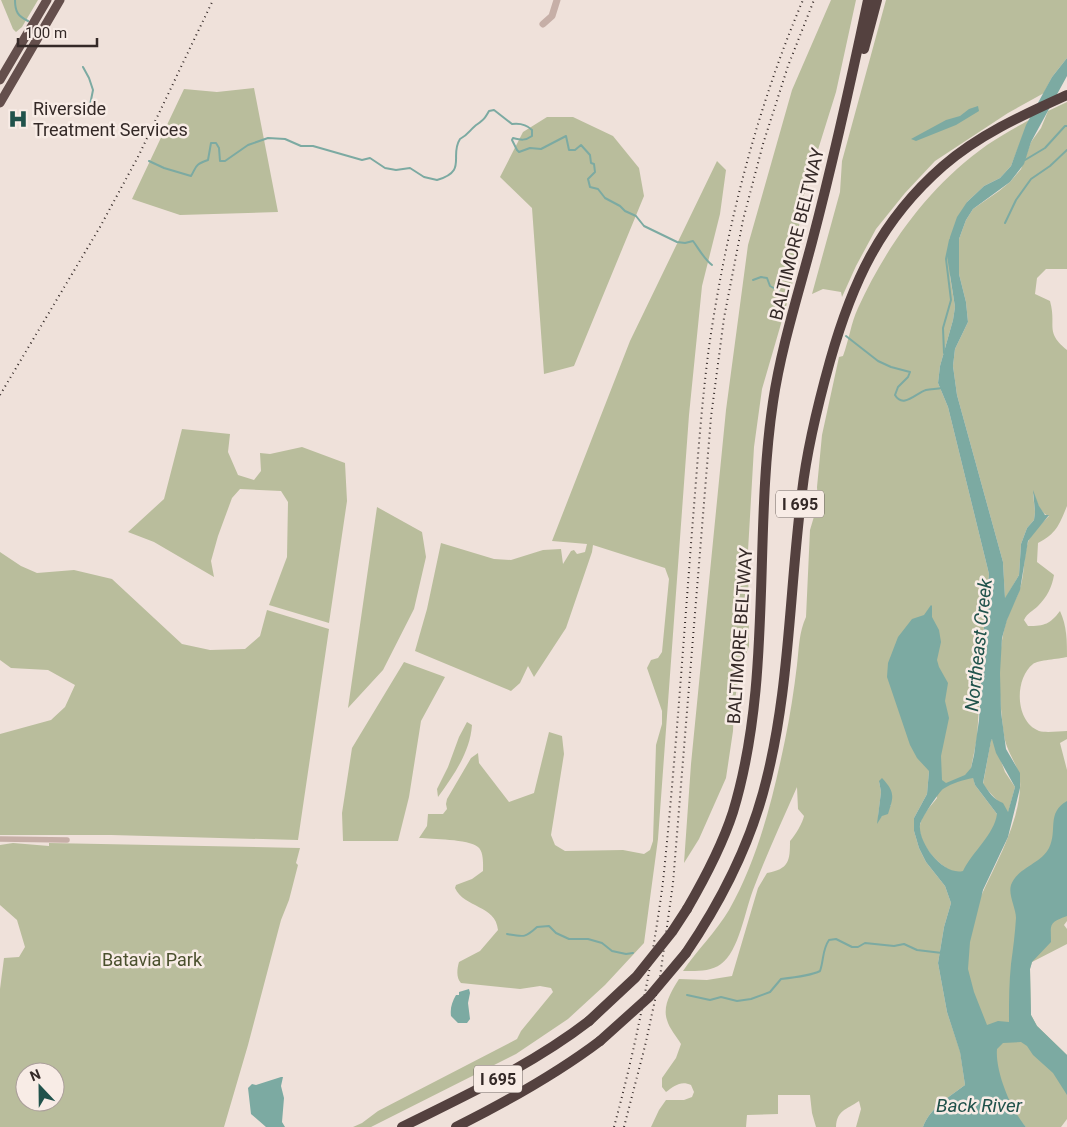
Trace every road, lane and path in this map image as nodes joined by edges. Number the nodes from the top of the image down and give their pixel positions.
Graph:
1 (47, 0) edge
2 (60, 0) edge
3 (557, 0) edge
4 (868, 0) edge
5 (877, 0) edge
6 (543, 24) dead end
7 (0, 80) edge
8 (1067, 95) edge
9 (0, 103) edge
10 (812, 241) junction
11 (0, 839) edge
12 (67, 840) dead end
13 (402, 1127) edge
14 (456, 1127) edge

1 - 7 highway
2 - 9 highway
3 - 6 street
4 - 10 highway, BALTIMORE BELTWAY / I 695
5 - 10 highway
8 - 14 highway, I 695, bridge
10 - 13 highway, BALTIMORE BELTWAY / I 695, bridge
11 - 12 street

